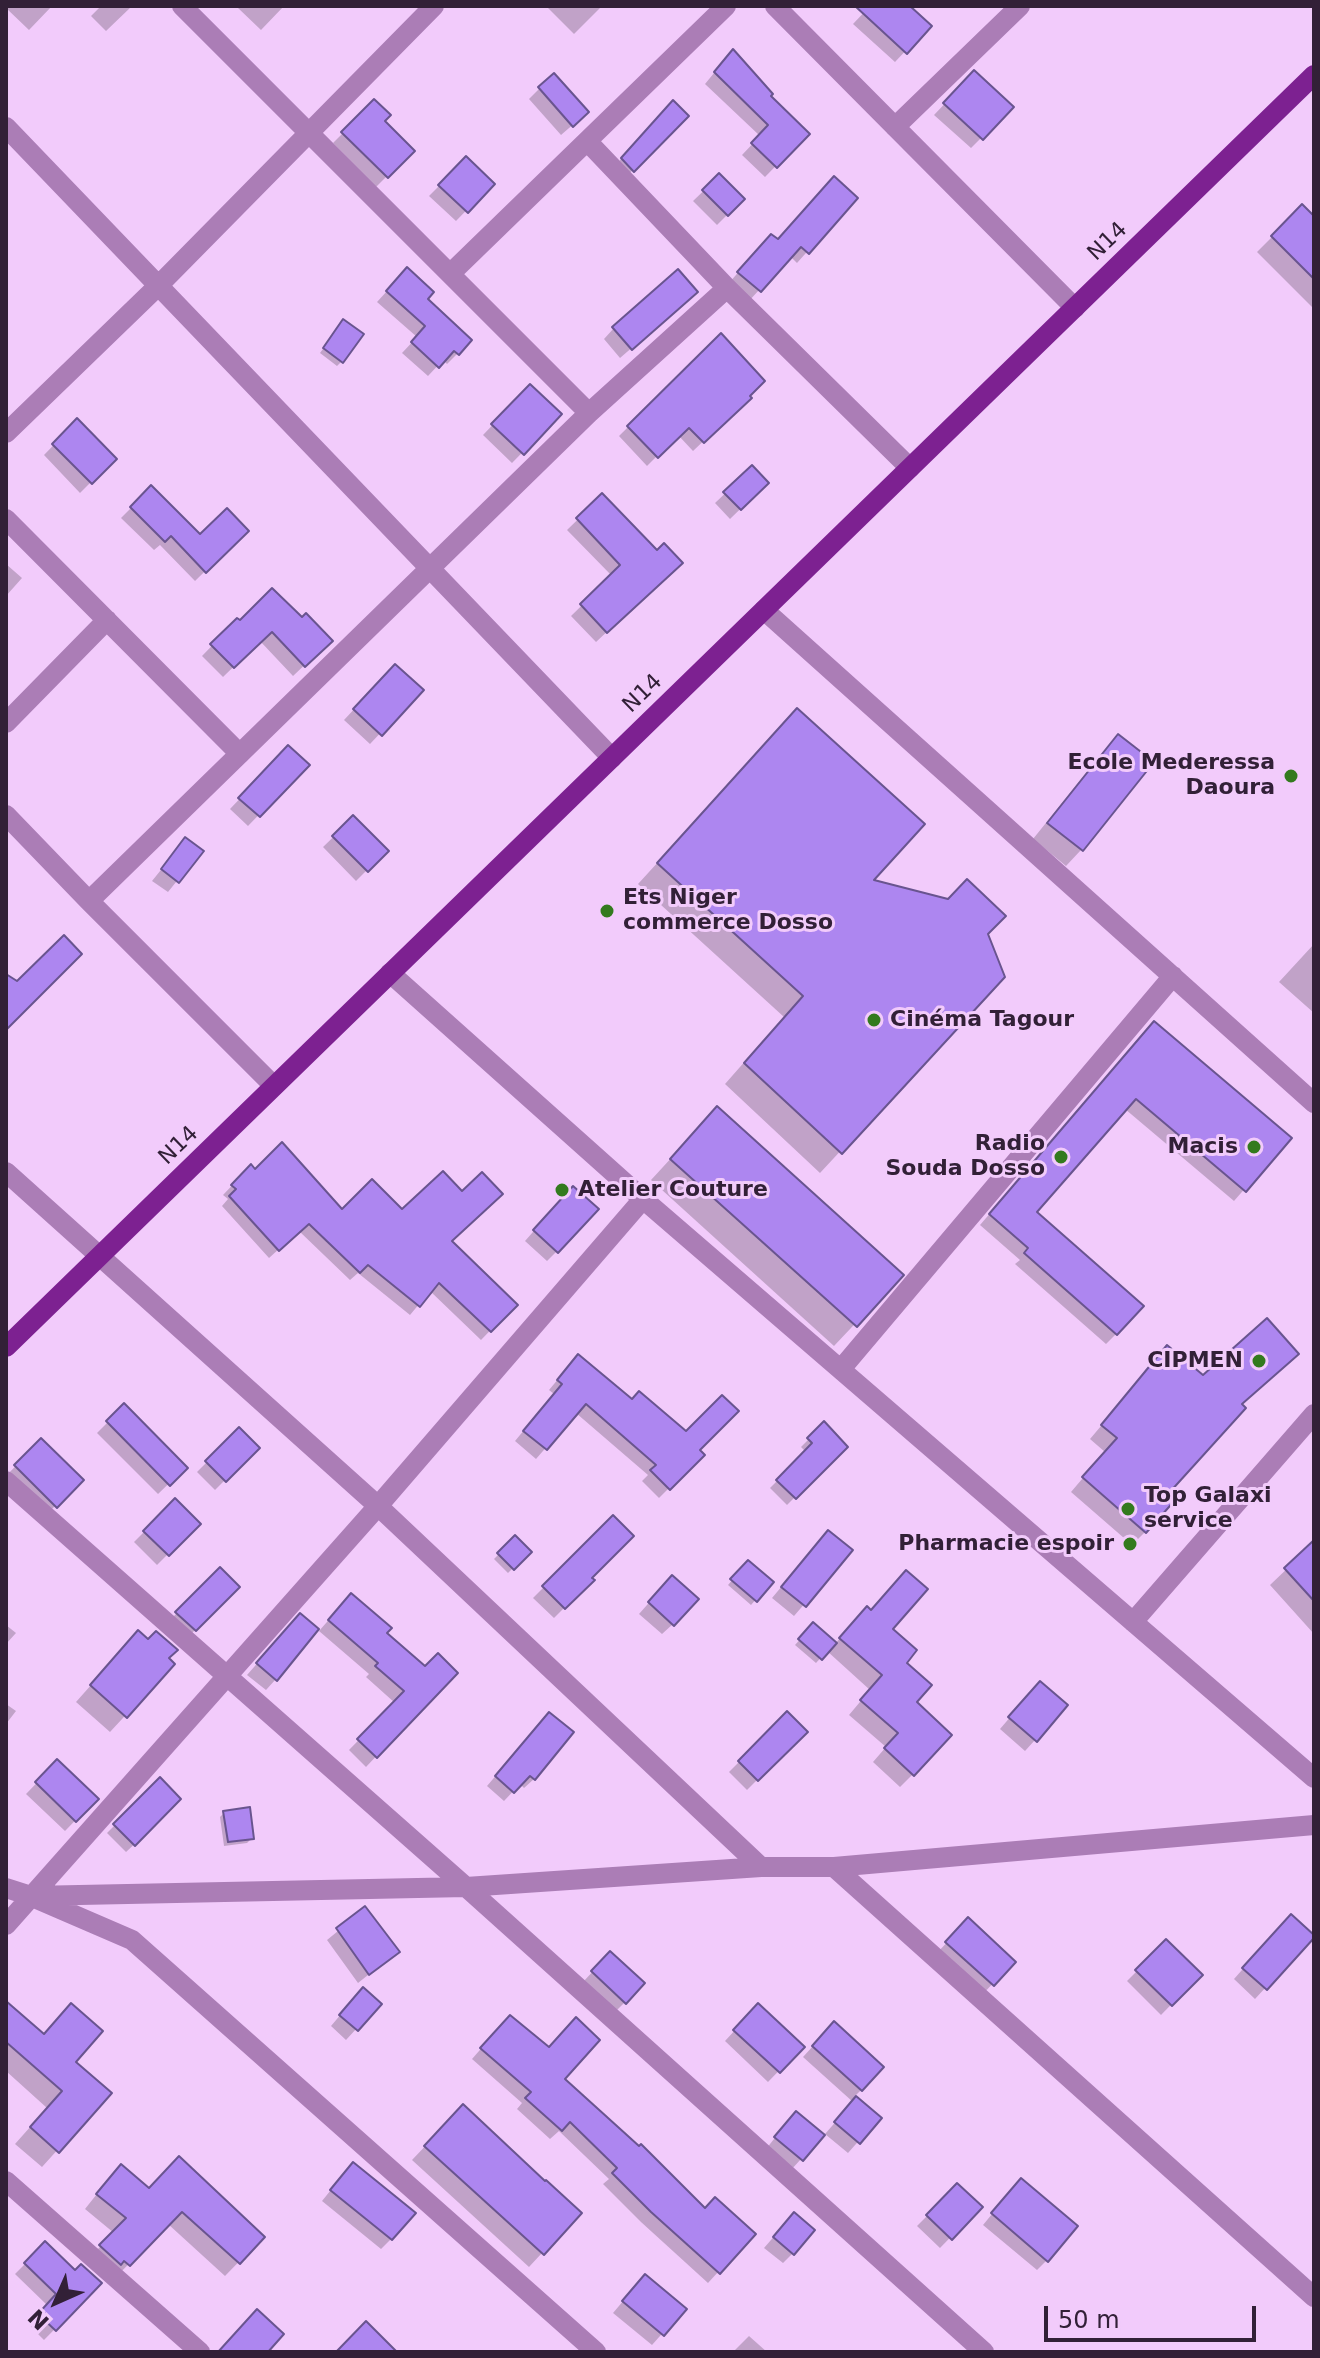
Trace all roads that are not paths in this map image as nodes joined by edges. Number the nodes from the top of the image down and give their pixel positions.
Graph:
1 (182, 6) edge
2 (434, 6) edge
3 (726, 6) edge
4 (775, 6) edge
5 (1020, 6) edge
6 (1314, 75) edge
7 (6, 127) edge
8 (895, 127) junction
9 (309, 133) junction
10 (587, 141) junction
11 (450, 274) junction
12 (158, 286) junction
13 (727, 288) junction
14 (1075, 308) junction
15 (589, 413) junction
16 (6, 433) edge
17 (910, 468) junction
18 (6, 519) edge
19 (431, 570) junction
20 (764, 610) junction
21 (107, 620) junction
22 (6, 723) edge
23 (240, 754) junction
24 (612, 758) junction
25 (6, 815) edge
26 (89, 901) junction
27 (390, 973) junction
28 (1173, 976) junction
29 (274, 1086) junction
30 (1314, 1103) edge
31 (6, 1172) edge
32 (643, 1199) junction
33 (99, 1257) junction
34 (6, 1347) edge
35 (841, 1369) junction
36 (1314, 1414) edge
37 (6, 1481) edge
38 (378, 1506) junction
39 (1133, 1622) junction
40 (227, 1676) junction
41 (1314, 1778) edge
42 (1314, 1825) edge
43 (761, 1867) junction
44 (834, 1867) junction
45 (466, 1887) junction
46 (6, 1888) edge
47 (31, 1896) junction
48 (6, 1925) edge
49 (6, 2181) edge
50 (1314, 2297) edge
51 (200, 2352) edge
52 (596, 2352) edge
53 (984, 2352) edge

1 - 9 street
2 - 9 street
3 - 10 street
4 - 8 street
5 - 8 street
6 - 14 main road, N14
7 - 12 street
8 - 14 street
9 - 11 street
9 - 12 street
10 - 11 street
10 - 13 street
11 - 15 street
12 - 16 street
12 - 19 street
13 - 15 street
13 - 17 street
14 - 17 main road, N14
15 - 19 street
17 - 20 main road, N14
18 - 21 street
19 - 23 street
19 - 24 street
20 - 24 main road, N14
20 - 28 street
21 - 22 street
21 - 23 street
23 - 26 street
24 - 27 main road, N14
25 - 26 street
26 - 29 street
27 - 29 main road, N14
27 - 32 street
28 - 30 street
28 - 35 street
29 - 33 main road, N14
31 - 33 street
32 - 35 street
32 - 38 street
33 - 34 main road, N14
33 - 38 street
35 - 39 street
36 - 39 street
37 - 40 street
38 - 40 street
38 - 43 street
39 - 41 street
40 - 45 street
40 - 47 street
42 - 44 street
43 - 44 street
43 - 45 street
44 - 50 street
45 - 47 street
45 - 53 street
46 - 47 street
47 - 48 street
47 - 52 street
49 - 51 street

